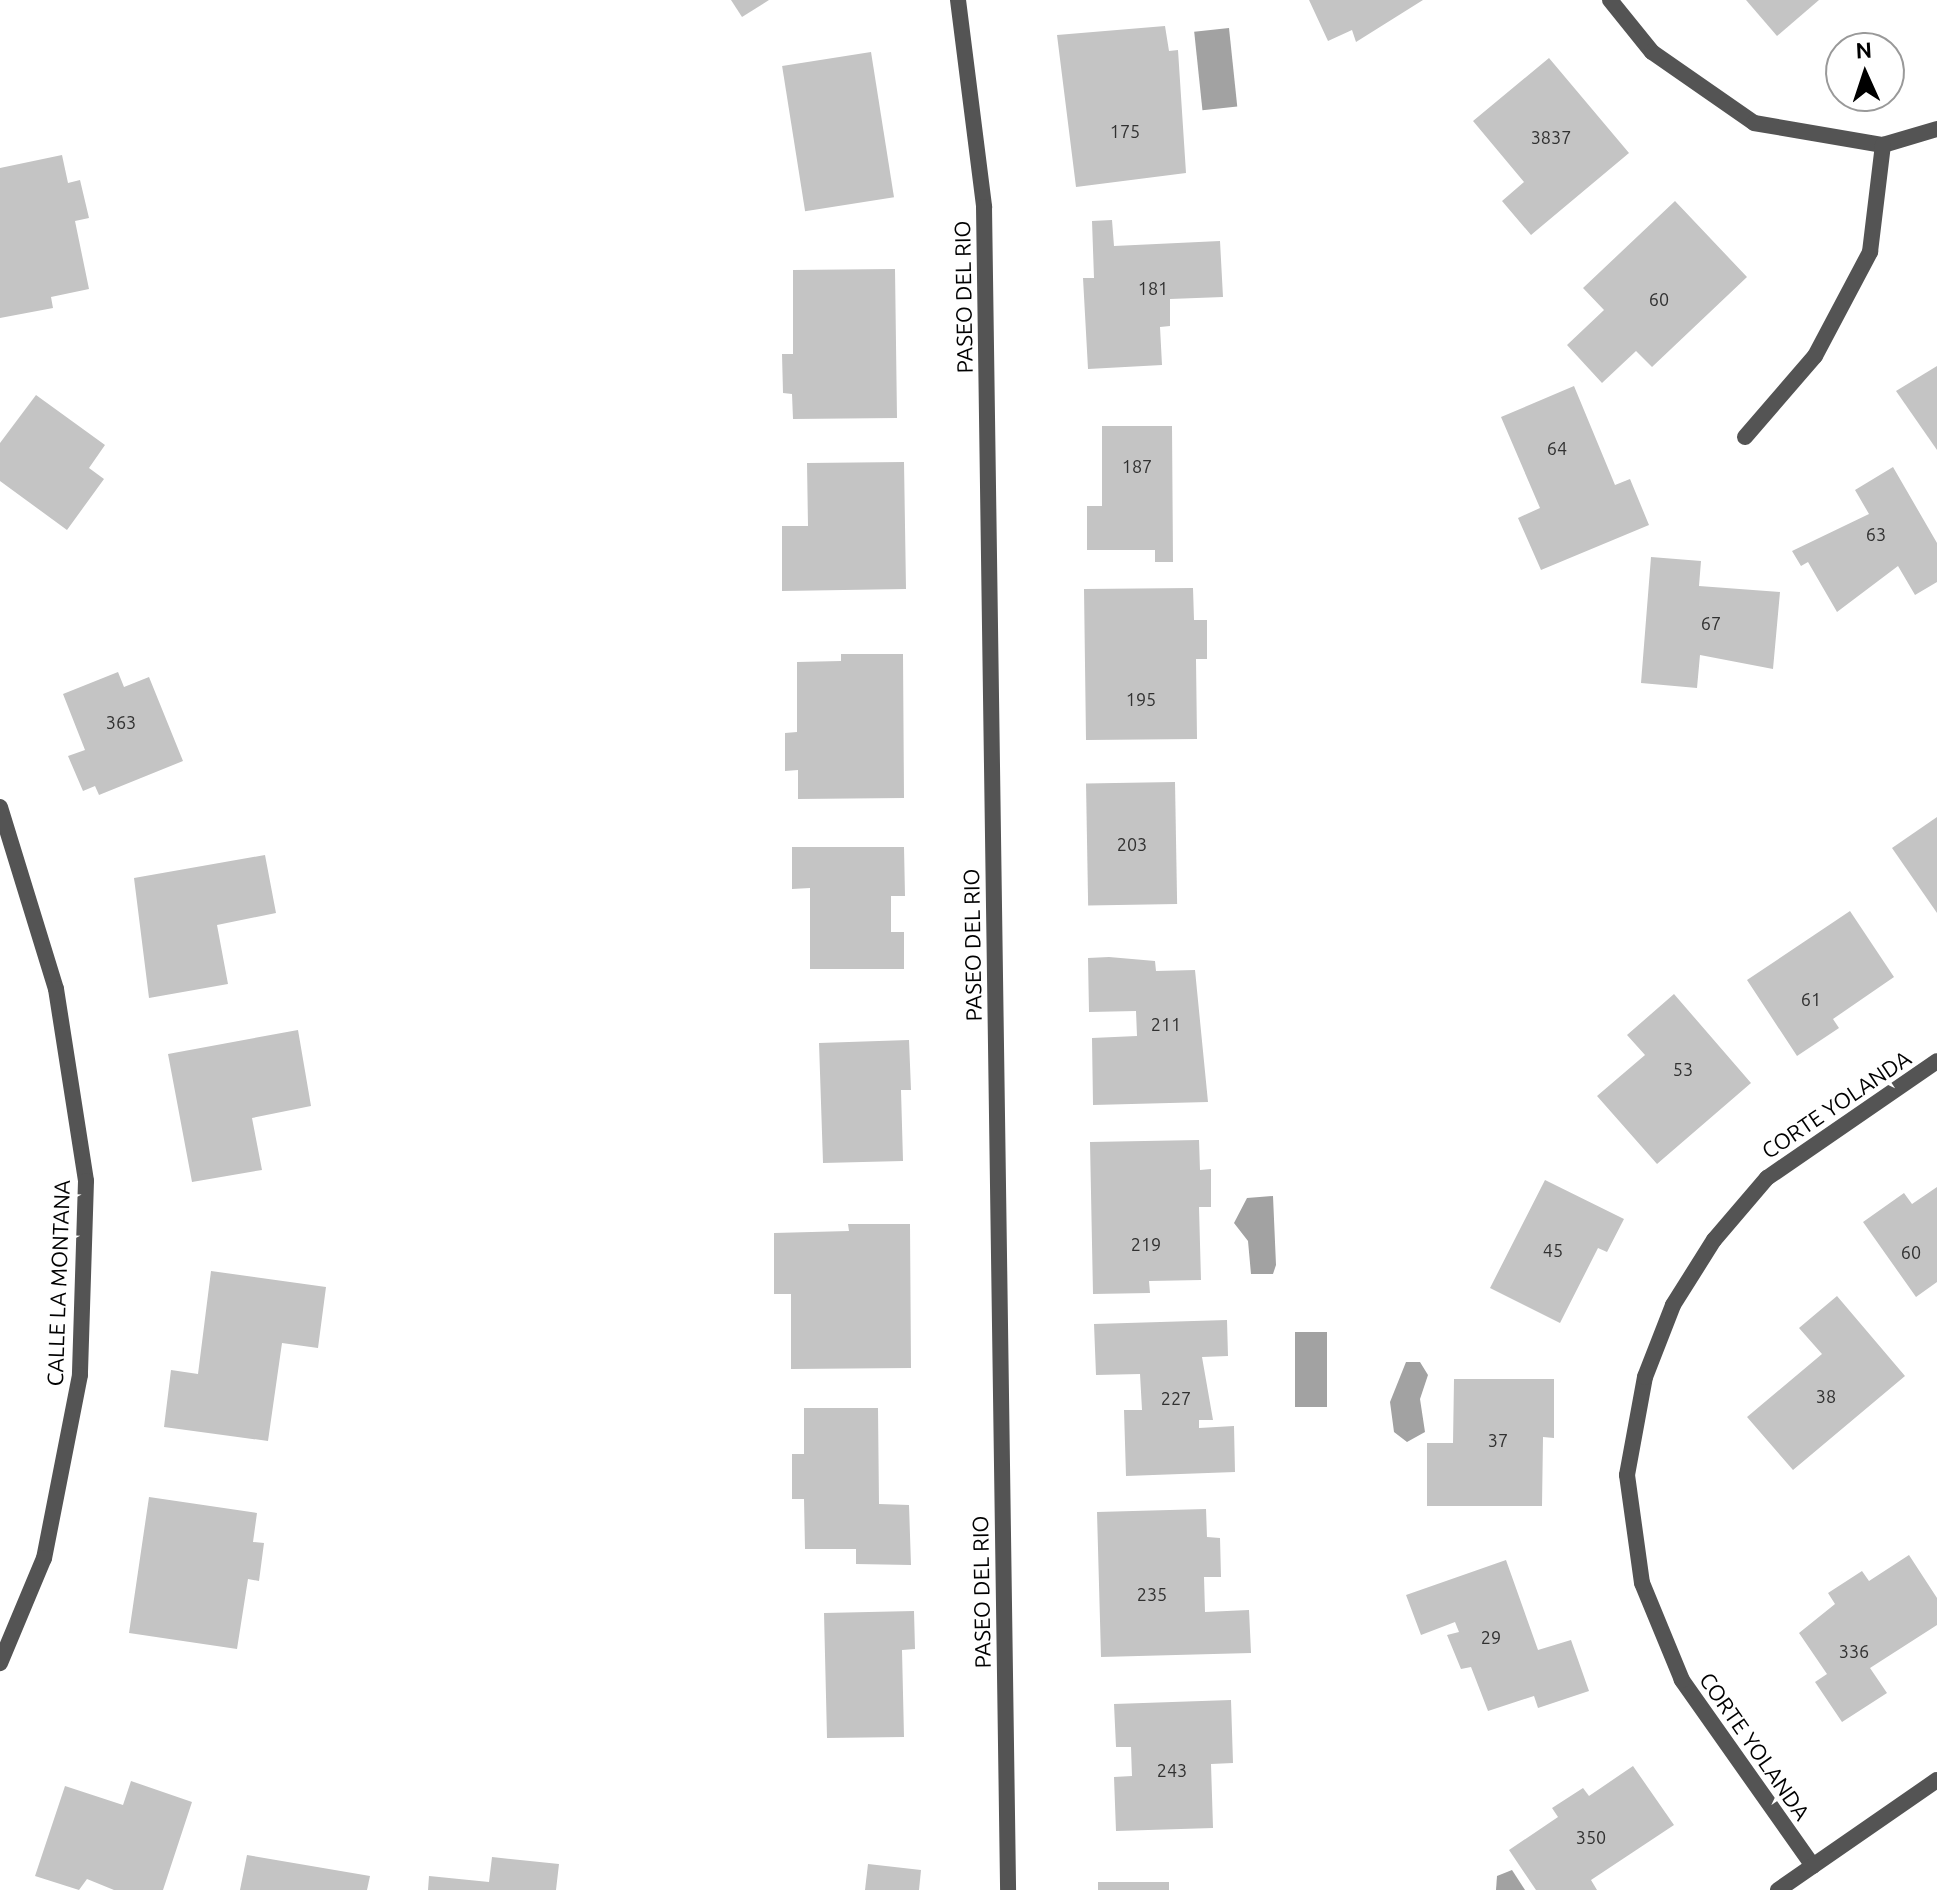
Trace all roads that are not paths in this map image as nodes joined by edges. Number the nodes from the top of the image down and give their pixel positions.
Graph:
1 (958, 0) edge
2 (1610, 0) edge
3 (1937, 129) edge
4 (1883, 145) junction
5 (1745, 437) dead end
6 (0, 807) edge
7 (1937, 1061) edge
8 (0, 1663) edge
9 (1937, 1780) edge
10 (1813, 1866) junction
11 (1008, 1890) edge
12 (1778, 1890) edge

1 - 11 street, PASEO DEL RIO
2 - 4 street
3 - 4 street
4 - 5 street
6 - 8 street, CALLE LA MONTANA
7 - 10 street, CORTE YOLANDA
9 - 10 street
10 - 12 street

